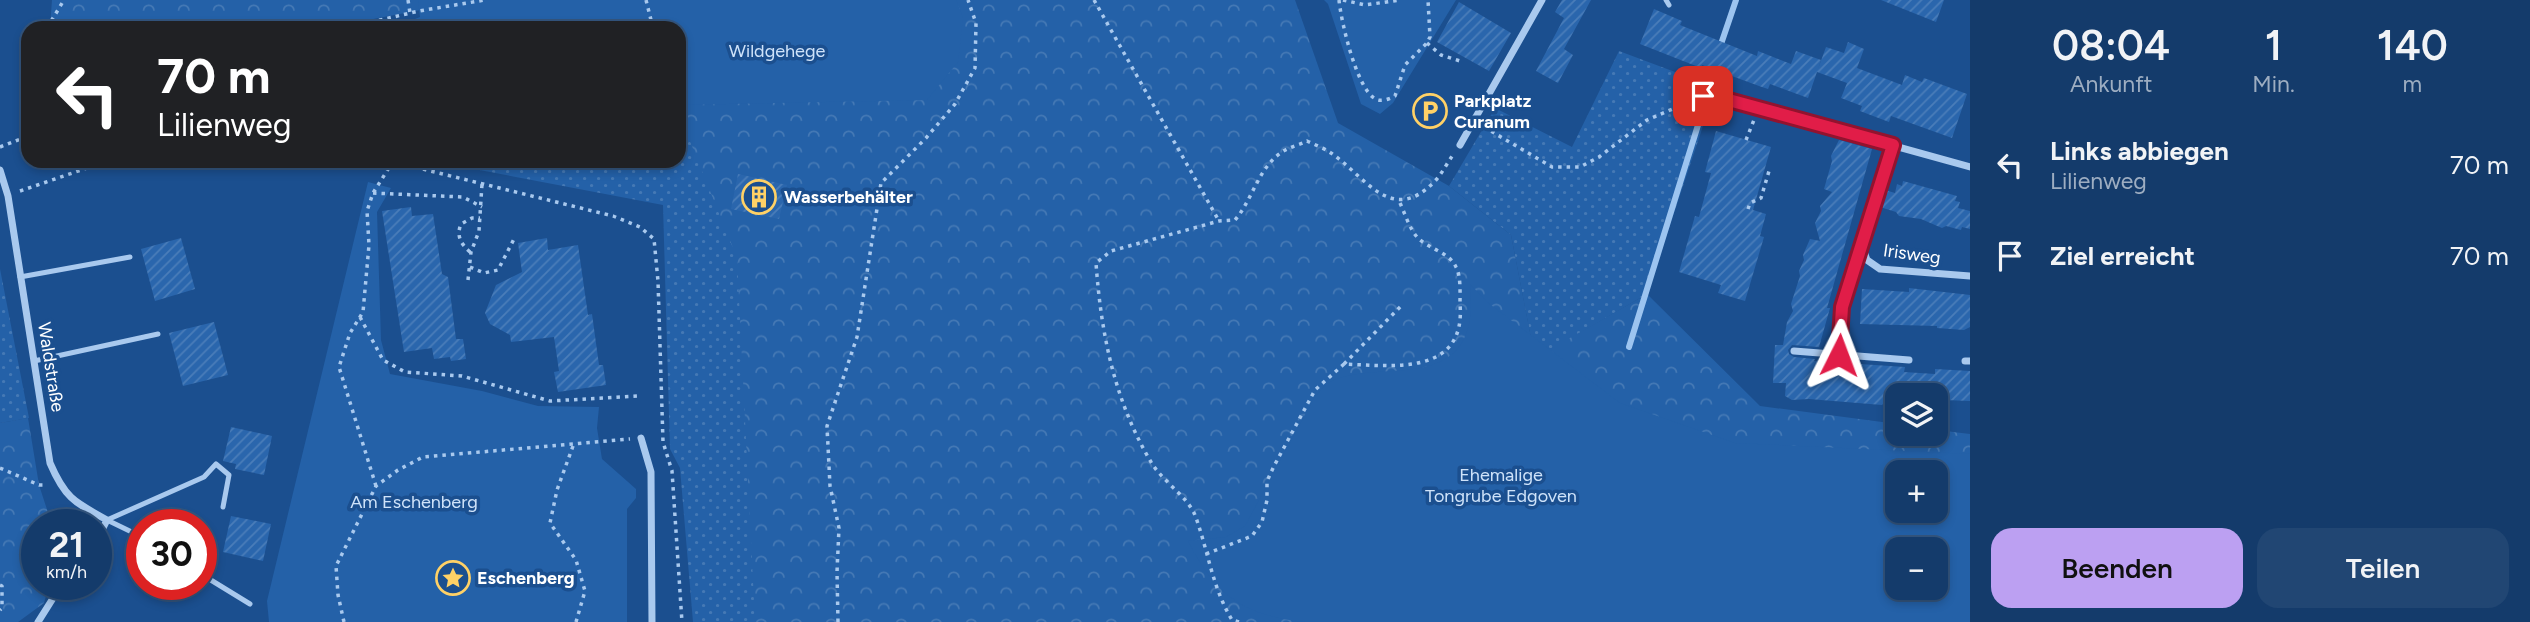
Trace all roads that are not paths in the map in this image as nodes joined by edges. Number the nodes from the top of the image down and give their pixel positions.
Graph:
1 (1542, 0) edge
2 (1703, 96) road end
3 (1460, 145) road end
4 (1893, 145) junction
5 (1970, 167) edge
6 (0, 170) edge
7 (1862, 245) junction
8 (130, 257) dead end
9 (1970, 276) edge
10 (20, 277) junction
11 (158, 334) dead end
12 (1794, 351) dead end
13 (1839, 355) junction
14 (1909, 360) dead end
15 (34, 361) junction
16 (640, 438) road end
17 (223, 507) dead end
18 (87, 509) edge
19 (112, 518) edge
20 (217, 583) edge
21 (52, 600) edge
22 (250, 604) dead end
23 (38, 622) edge
24 (652, 622) edge

1 - 3 street
2 - 4 street
4 - 5 street
4 - 7 street
6 - 10 street, Waldstraße
7 - 9 street, Irisweg
7 - 13 street
8 - 10 lane
10 - 15 street, Waldstraße
11 - 15 lane
12 - 13 street
13 - 14 street
15 - 18 street, Waldstraße
16 - 24 street
17 - 19 lane
20 - 22 lane
21 - 23 street

